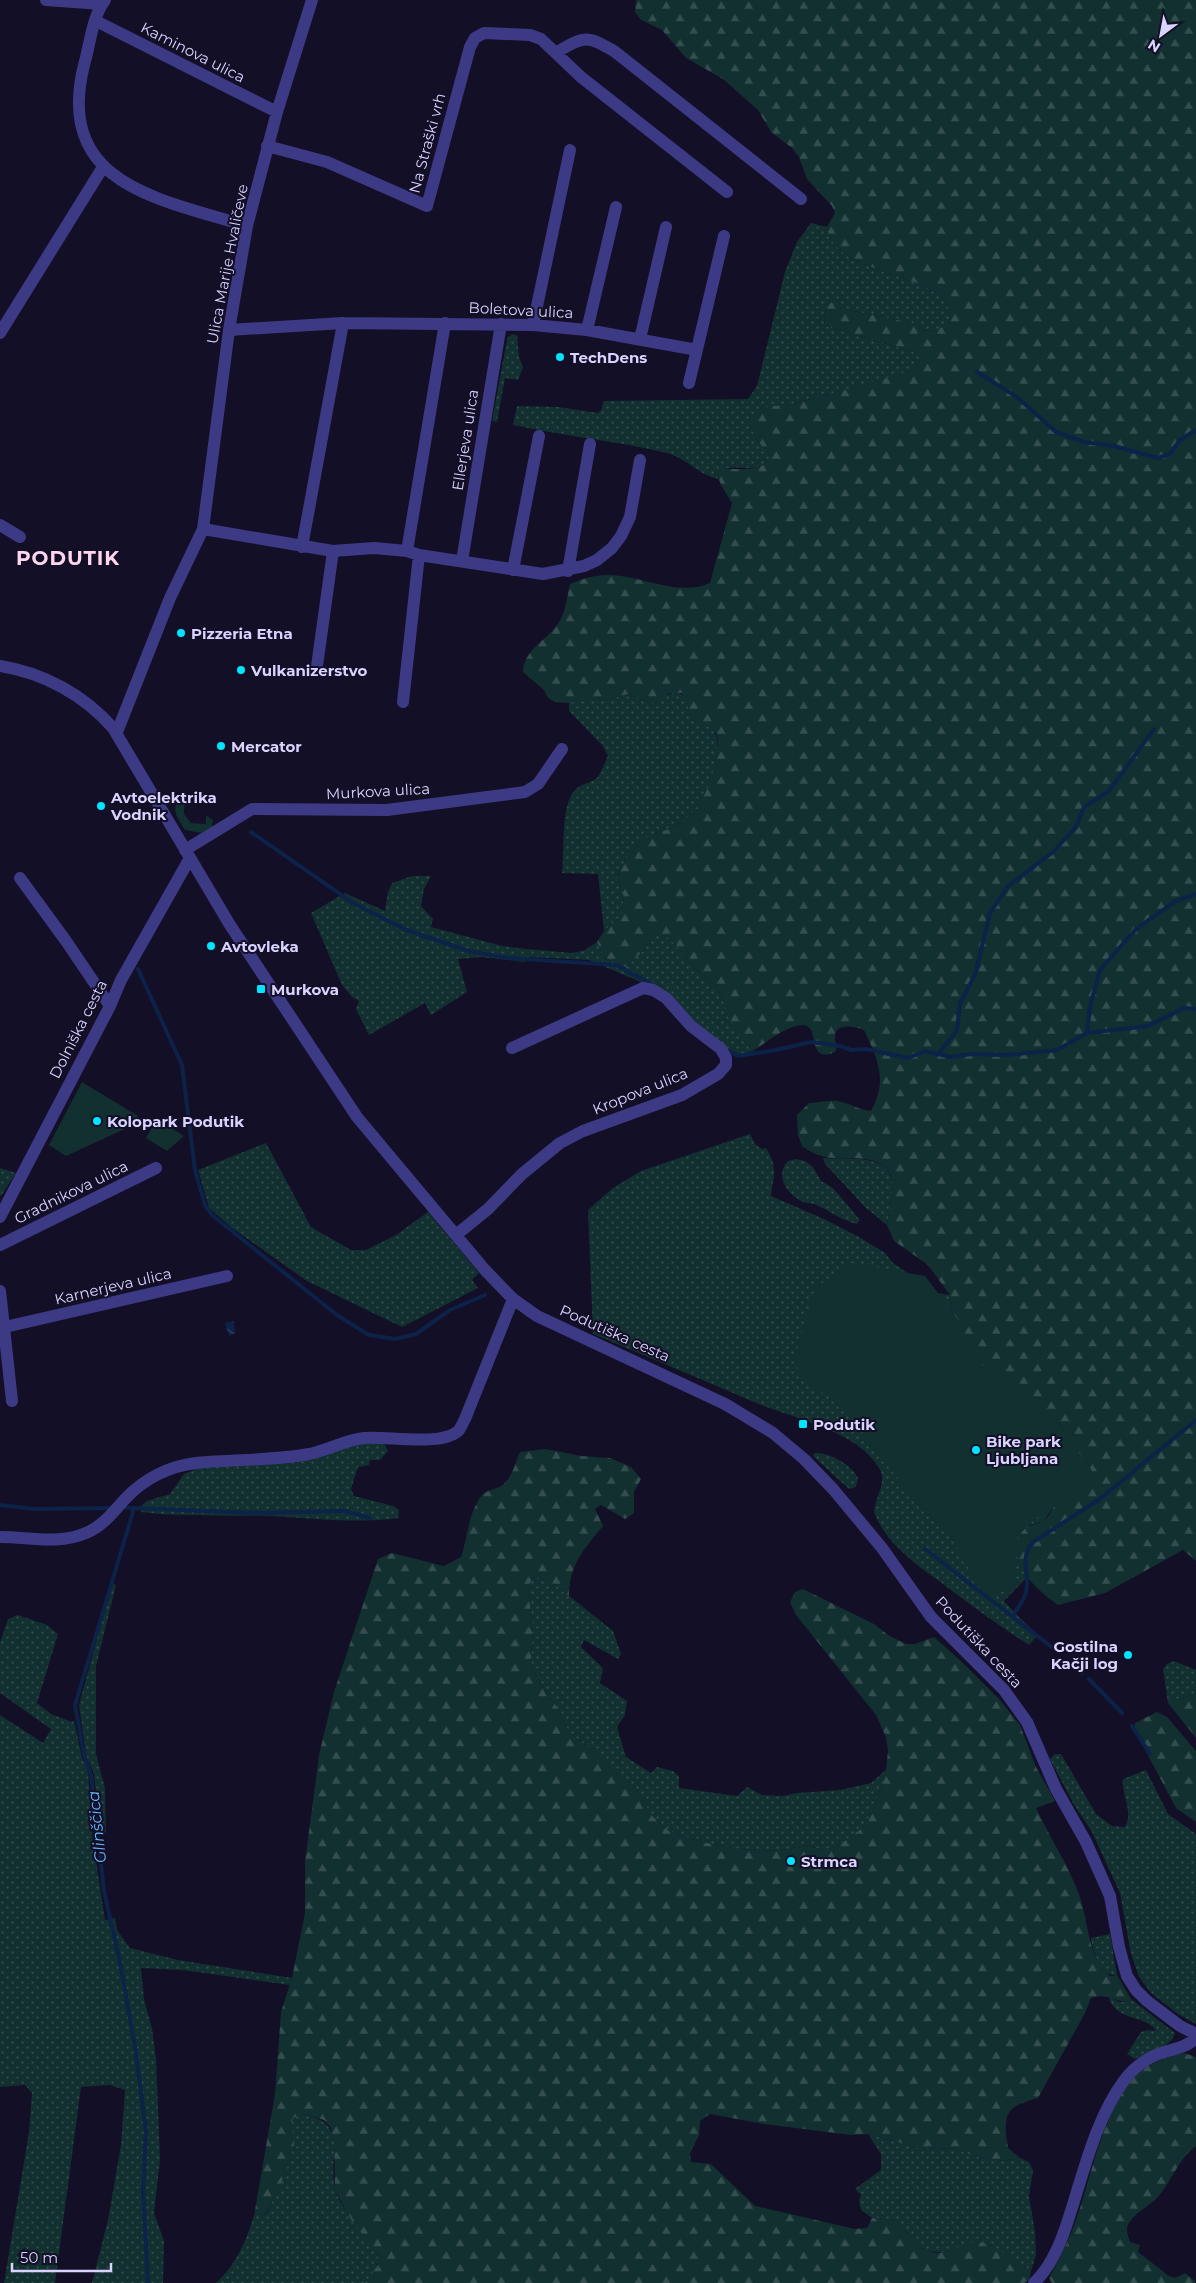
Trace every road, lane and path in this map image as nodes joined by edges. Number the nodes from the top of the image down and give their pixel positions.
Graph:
1 (46, 0) edge
2 (312, 0) edge
3 (103, 2) edge
4 (96, 21) junction
5 (557, 52) junction
6 (277, 112) junction
7 (267, 146) junction
8 (570, 150) dead end
9 (103, 167) junction
10 (726, 192) dead end
11 (801, 199) dead end
12 (616, 207) dead end
13 (247, 226) junction
14 (666, 227) dead end
15 (724, 236) dead end
16 (343, 323) junction
17 (445, 323) junction
18 (501, 324) junction
19 (533, 325) junction
20 (230, 330) junction
21 (587, 330) junction
22 (0, 333) edge
23 (640, 339) junction
24 (697, 350) junction
25 (689, 383) dead end
26 (539, 436) dead end
27 (590, 444) dead end
28 (640, 460) dead end
29 (0, 525) edge
30 (204, 529) junction
31 (20, 537) dead end
32 (302, 547) junction
33 (333, 551) junction
34 (413, 553) junction
35 (462, 561) junction
36 (513, 570) junction
37 (568, 571) junction
38 (0, 666) edge
39 (317, 666) dead end
40 (403, 702) dead end
41 (117, 732) junction
42 (562, 749) dead end
43 (187, 854) junction
44 (20, 878) dead end
45 (110, 1006) junction
46 (512, 1048) dead end
47 (156, 1168) dead end
48 (0, 1217) edge
49 (456, 1235) junction
50 (0, 1245) edge
51 (227, 1276) dead end
52 (0, 1291) edge
53 (513, 1299) junction
54 (5, 1327) junction
55 (12, 1401) dead end
56 (0, 1537) edge
57 (1196, 2034) edge
58 (1193, 2044) edge
59 (1034, 2283) edge

1 - 3 street
2 - 6 street, Ulica Marije Hvaličeve
3 - 4 street
4 - 6 street, Kaminova ulica
4 - 9 street
5 - 7 street, Na Straški vrh
5 - 10 street, Na Straški vrh
5 - 11 street
6 - 7 street, Ulica Marije Hvaličeve
7 - 13 street, Ulica Marije Hvaličeve
8 - 19 street
9 - 13 street
9 - 22 street
12 - 21 street
13 - 20 street, Ulica Marije Hvaličeve
14 - 23 street
15 - 24 street
16 - 17 street, Boletova ulica
16 - 20 street, Boletova ulica
16 - 32 street
17 - 18 street, Boletova ulica
17 - 34 street
18 - 19 street, Boletova ulica
18 - 35 street, Ellerjeva ulica
19 - 21 street, Boletova ulica
20 - 30 street, Ulica Marije Hvaličeve
21 - 23 street, Boletova ulica
23 - 24 street, Boletova ulica
24 - 25 street
26 - 36 street
27 - 37 street
28 - 37 street
29 - 31 street
30 - 32 street
30 - 41 street, Ulica Marije Hvaličeve
32 - 33 street
33 - 34 street
33 - 39 street
34 - 35 street
34 - 40 street
35 - 36 street
36 - 37 street
38 - 41 street, Podutiška cesta
41 - 43 street, Podutiška cesta
42 - 43 street, Murkova ulica
43 - 45 street, Dolniška cesta
43 - 49 street, Podutiška cesta
44 - 45 street
45 - 48 street, Dolniška cesta
46 - 49 street, Kropova ulica
47 - 50 street, Gradnikova ulica
49 - 53 street, Podutiška cesta
51 - 54 street, Karnerjeva ulica
52 - 54 street
53 - 56 street
53 - 57 street, Podutiška cesta
54 - 55 street
58 - 59 street

